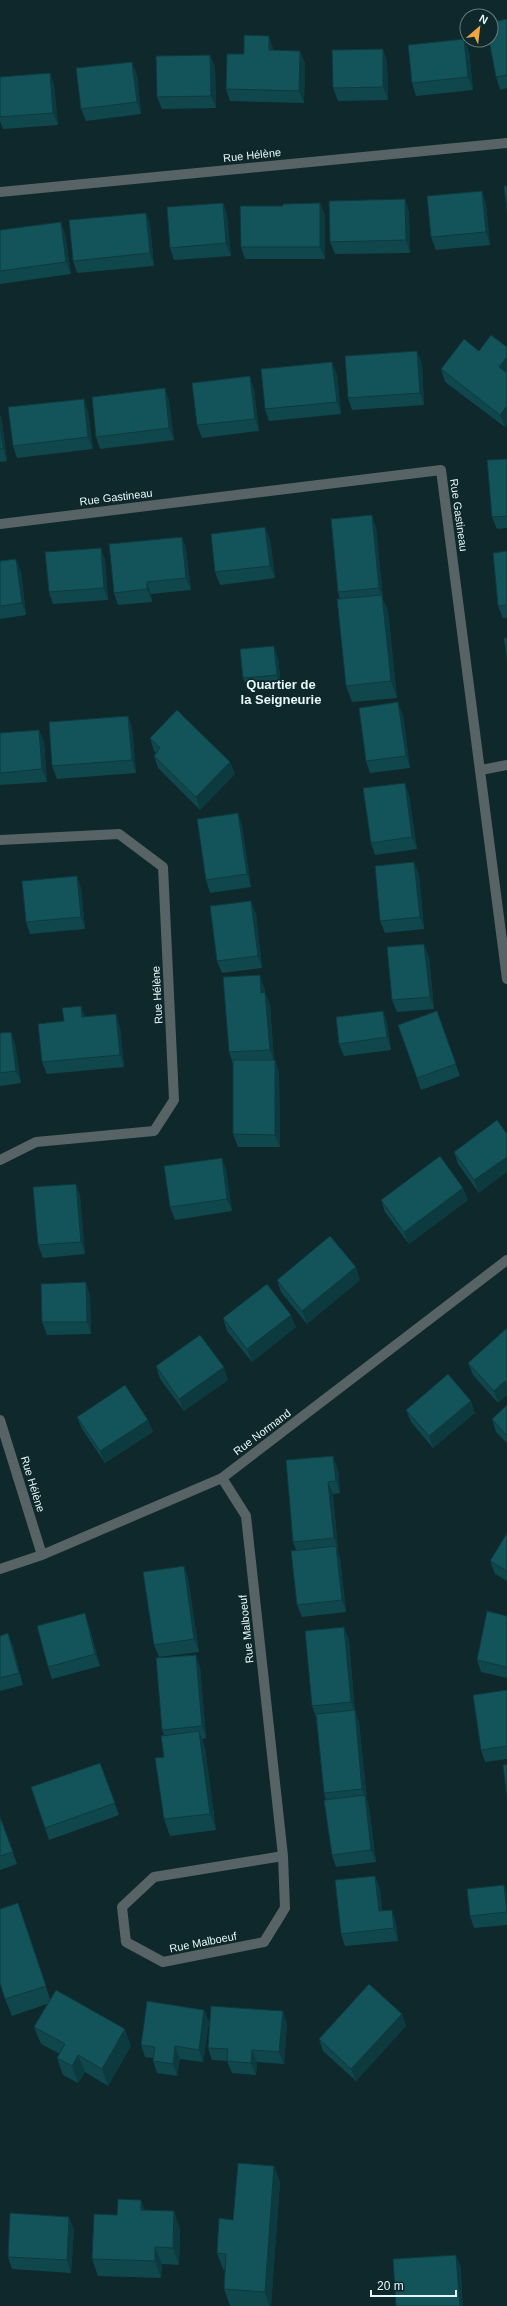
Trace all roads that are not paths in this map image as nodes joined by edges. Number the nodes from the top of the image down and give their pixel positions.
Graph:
1 (507, 143) edge
2 (0, 192) edge
3 (0, 524) edge
4 (507, 765) edge
5 (481, 770) junction
6 (0, 840) edge
7 (507, 979) edge
8 (0, 1160) edge
9 (507, 1260) edge
10 (0, 1420) edge
11 (222, 1478) junction
12 (42, 1555) junction
13 (0, 1569) edge
14 (284, 1856) junction

1 - 2 street, Rue Hélène
3 - 5 street, Rue Gastineau
4 - 5 street
5 - 7 street, Rue Gastineau
6 - 8 street, Rue Hélène
9 - 11 street, Rue Normand
10 - 12 street, Rue Hélène
11 - 12 street, Rue Normand
11 - 14 street, Rue Malboeuf
12 - 13 street, Rue Normand
14 - 14 street, Rue Malboeuf

